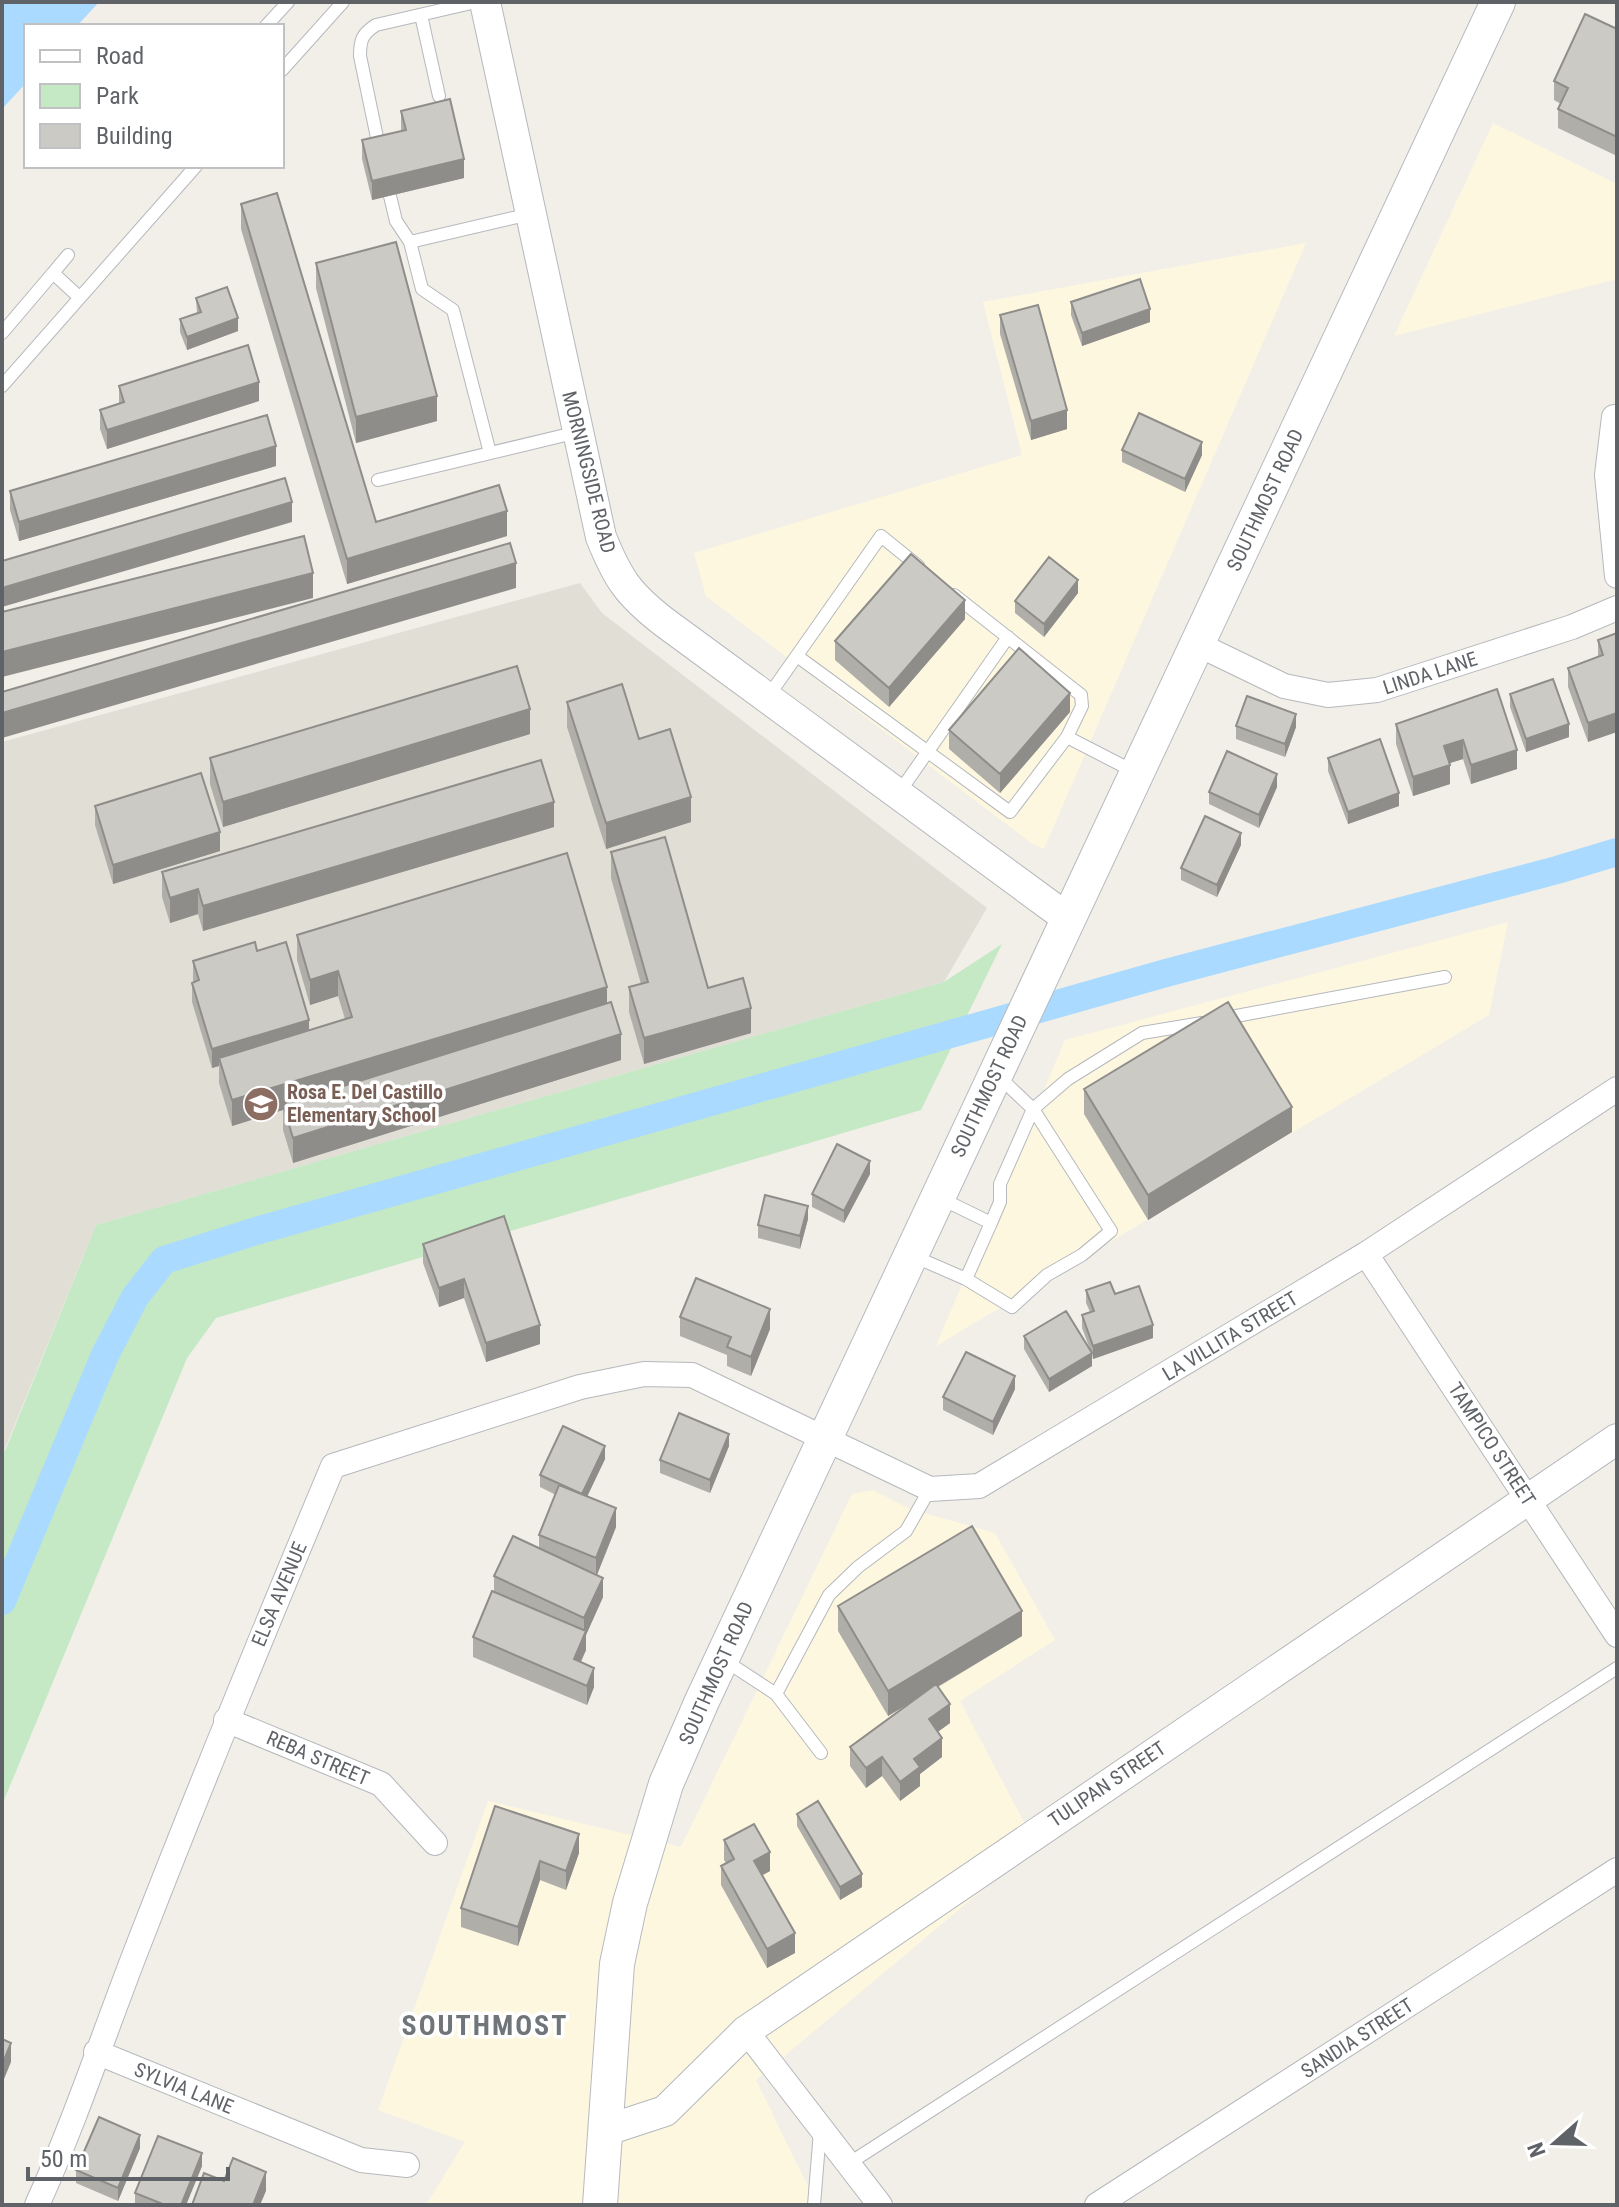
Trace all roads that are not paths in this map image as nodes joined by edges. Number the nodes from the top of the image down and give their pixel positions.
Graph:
1 (288, 2) edge
2 (343, 2) edge
3 (476, 2) edge
4 (485, 2) edge
5 (1498, 2) edge
6 (421, 15) junction
7 (268, 24) edge
8 (284, 68) edge
9 (439, 96) dead end
10 (381, 155) edge
11 (194, 168) edge
12 (390, 196) edge
13 (531, 214) junction
14 (410, 242) junction
15 (68, 255) dead end
16 (53, 273) junction
17 (79, 297) junction
18 (2, 333) edge
19 (2, 386) edge
20 (1614, 417) dead end
21 (578, 432) junction
22 (490, 453) junction
23 (378, 480) dead end
24 (927, 573) edge
25 (1617, 576) edge
26 (938, 582) edge
27 (1617, 608) edge
28 (1008, 637) junction
29 (1197, 644) junction
30 (797, 656) junction
31 (767, 698) junction
32 (1067, 737) junction
33 (1044, 742) edge
34 (928, 752) junction
35 (1055, 753) junction
36 (1136, 773) junction
37 (1017, 774) edge
38 (1030, 786) junction
39 (898, 794) junction
40 (1067, 918) junction
41 (1445, 977) dead end
42 (995, 1074) junction
43 (1617, 1089) edge
44 (1033, 1109) junction
45 (938, 1197) junction
46 (991, 1223) junction
47 (1366, 1254) junction
48 (911, 1256) junction
49 (966, 1279) junction
50 (825, 1438) junction
51 (1617, 1439) edge
52 (930, 1489) junction
53 (1527, 1498) junction
54 (1617, 1635) edge
55 (722, 1658) junction
56 (1617, 1668) edge
57 (776, 1694) junction
58 (226, 1720) junction
59 (821, 1753) dead end
60 (435, 1843) dead end
61 (1617, 1870) edge
62 (746, 2031) junction
63 (96, 2052) junction
64 (820, 2127) junction
65 (604, 2131) junction
66 (848, 2164) junction
67 (407, 2165) dead end
68 (37, 2205) edge
69 (600, 2205) edge
70 (814, 2205) edge
71 (880, 2205) edge
72 (1097, 2205) edge

1 - 7 lane
2 - 8 lane
3 - 6 lane
4 - 13 street, MORNINGSIDE ROAD
5 - 29 main road, SOUTHMOST ROAD
6 - 9 lane
6 - 10 lane
11 - 17 lane
12 - 14 lane
13 - 14 lane
13 - 21 street, MORNINGSIDE ROAD
14 - 22 lane
15 - 16 lane
16 - 17 lane
16 - 18 lane
17 - 19 lane
20 - 25 street
21 - 22 lane
21 - 31 street, MORNINGSIDE ROAD
22 - 23 lane
24 - 30 lane
26 - 28 lane
27 - 29 street, LINDA LANE
28 - 32 lane
28 - 34 lane
29 - 36 main road, SOUTHMOST ROAD
30 - 31 lane
30 - 34 lane
31 - 39 street, MORNINGSIDE ROAD
32 - 35 lane
32 - 36 lane
33 - 35 lane
34 - 38 lane
34 - 39 lane
35 - 38 lane
36 - 40 main road, SOUTHMOST ROAD
37 - 38 lane
39 - 40 street, MORNINGSIDE ROAD
40 - 42 main road, SOUTHMOST ROAD
41 - 44 lane
42 - 44 lane
42 - 45 main road, SOUTHMOST ROAD
43 - 47 street, LA VILLITA STREET
44 - 46 lane
44 - 49 lane
45 - 46 lane
45 - 48 main road, SOUTHMOST ROAD
46 - 49 lane
47 - 52 street, LA VILLITA STREET
47 - 53 street, TAMPICO STREET
48 - 49 lane
48 - 50 main road, SOUTHMOST ROAD
50 - 52 street, LA VILLITA STREET
50 - 55 main road, SOUTHMOST ROAD
50 - 58 street, ELSA AVENUE
51 - 53 street, TULIPAN STREET
52 - 57 lane
53 - 54 street, TAMPICO STREET
53 - 62 street, TULIPAN STREET
55 - 57 lane
55 - 65 main road, SOUTHMOST ROAD
56 - 66 lane
57 - 59 lane
58 - 60 street, REBA STREET
58 - 63 street, ELSA AVENUE
61 - 72 street, SANDIA STREET
62 - 64 street
62 - 65 street, TULIPAN STREET
63 - 67 street, SYLVIA LANE
63 - 68 street, ELSA AVENUE
64 - 66 street
64 - 70 lane
65 - 69 main road, SOUTHMOST ROAD
66 - 71 street

